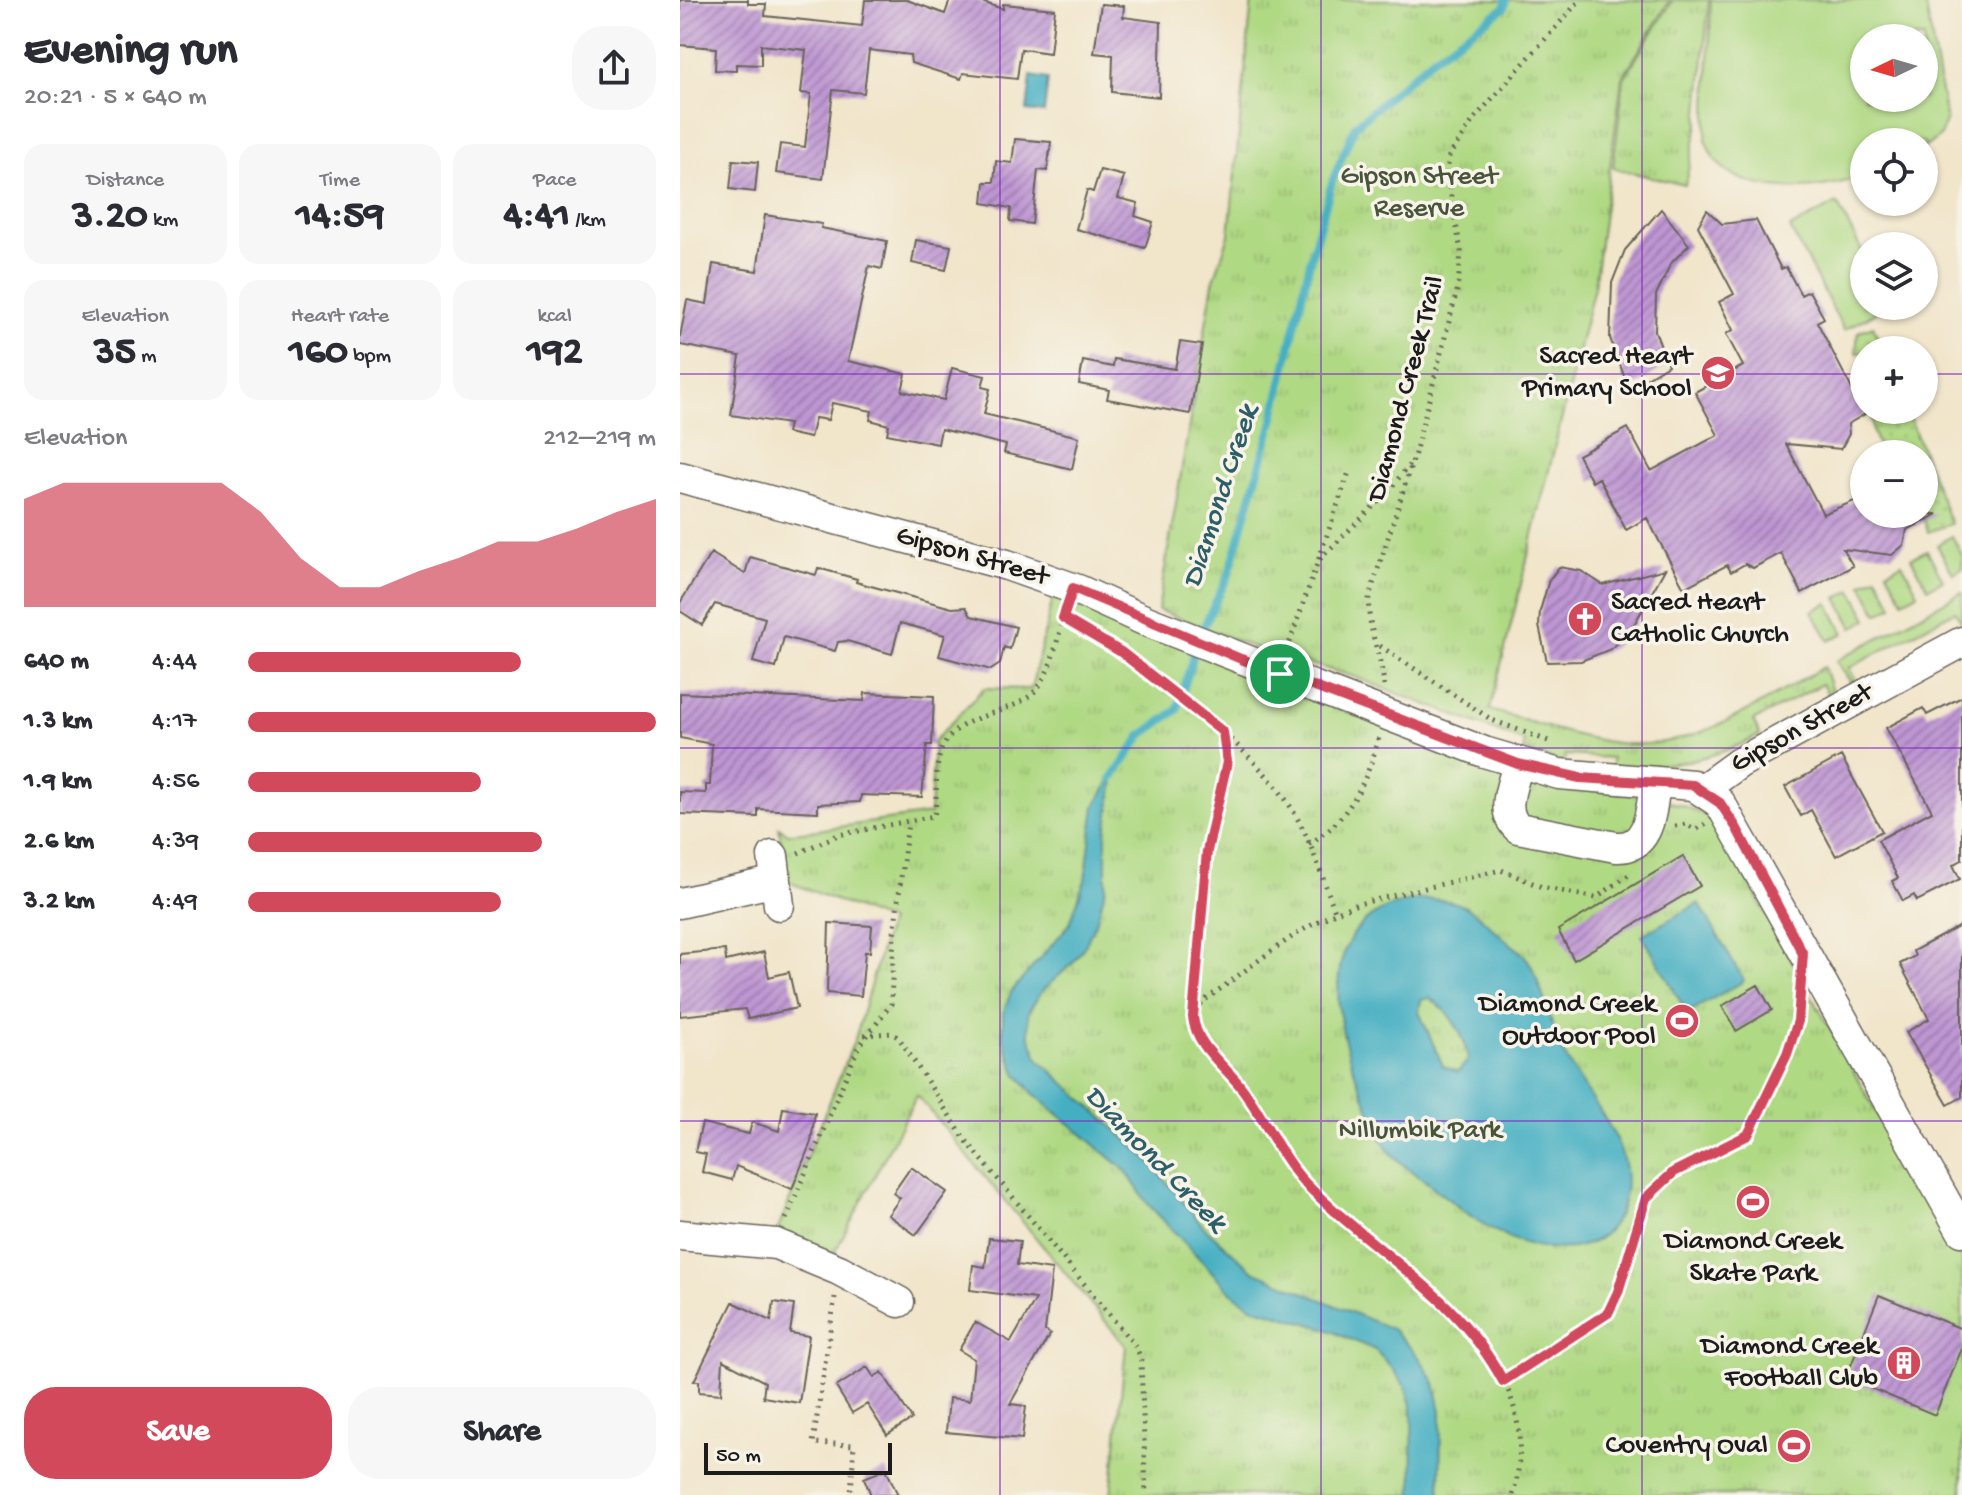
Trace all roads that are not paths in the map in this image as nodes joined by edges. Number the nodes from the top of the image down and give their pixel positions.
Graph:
1 (680, 477) edge
2 (1962, 642) edge
3 (1518, 764) junction
4 (1655, 783) junction
5 (1703, 789) junction
6 (775, 878) road end
7 (680, 903) edge
8 (1962, 1231) edge
9 (680, 1235) edge
10 (899, 1302) dead end

1 - 3 street, Gipson Street, bridge
2 - 5 street, Gipson Street
3 - 4 street, Gipson Street
3 - 4 street
4 - 5 street, Gipson Street
5 - 8 street
6 - 7 street
9 - 10 street

